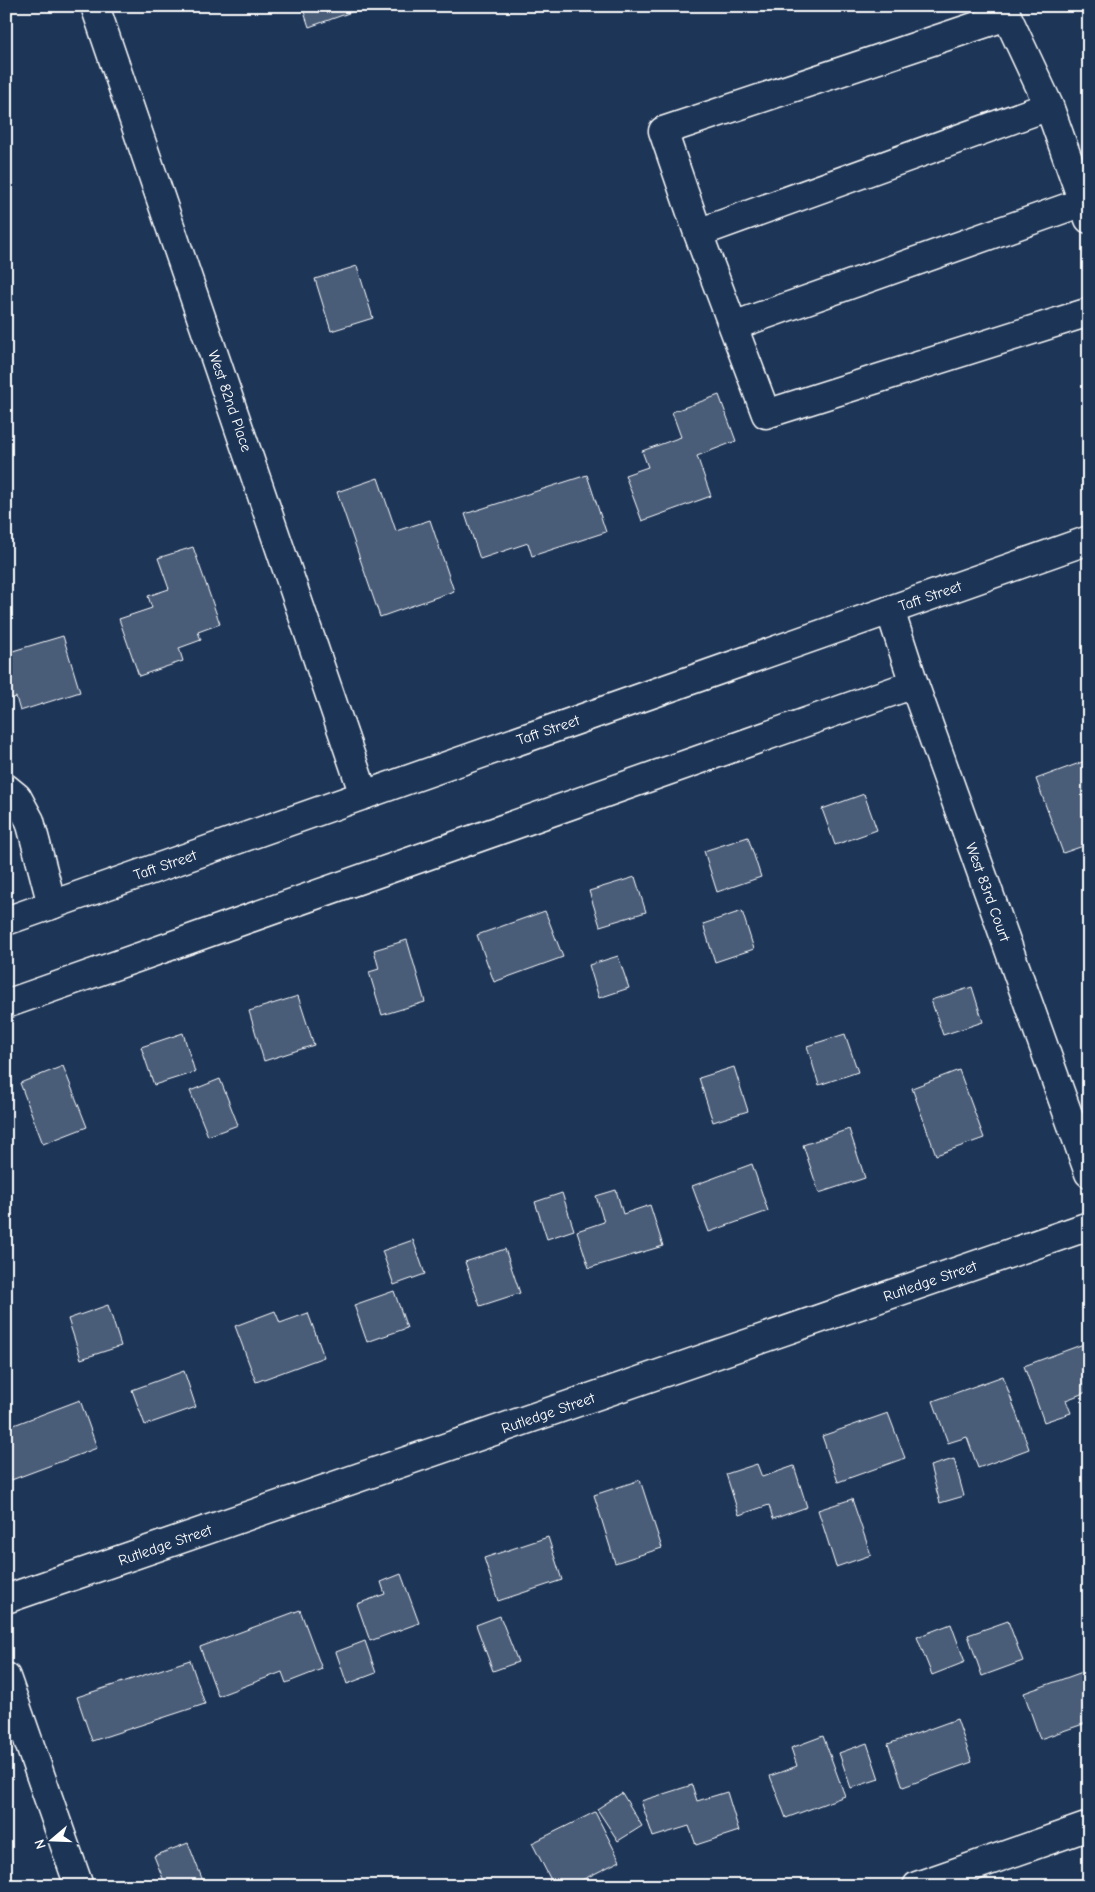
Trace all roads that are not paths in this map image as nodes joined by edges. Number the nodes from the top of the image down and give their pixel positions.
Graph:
1 (96, 6) edge
2 (1006, 11) edge
3 (1049, 106) junction
4 (1086, 210) edge
5 (698, 233) junction
6 (1089, 312) edge
7 (733, 326) junction
8 (1089, 540) edge
9 (890, 610) junction
10 (914, 684) junction
11 (6, 788) edge
12 (364, 795) junction
13 (52, 905) junction
14 (6, 921) edge
15 (6, 1004) edge
16 (1089, 1173) edge
17 (1089, 1226) edge
18 (6, 1599) edge
19 (6, 1677) edge
20 (1089, 1826) edge
21 (79, 1886) edge
22 (917, 1886) edge

1 - 12 street, West 82nd Place
2 - 3 street
2 - 5 street
3 - 4 street
3 - 5 street
4 - 7 street
5 - 7 street
6 - 7 street
8 - 9 street, Taft Street
9 - 10 street, West 83rd Court
9 - 12 street, Taft Street
10 - 15 street
10 - 16 street, West 83rd Court
11 - 13 street
12 - 13 street, Taft Street
13 - 14 street, Taft Street
17 - 18 street, Rutledge Street
19 - 21 street
20 - 22 street

